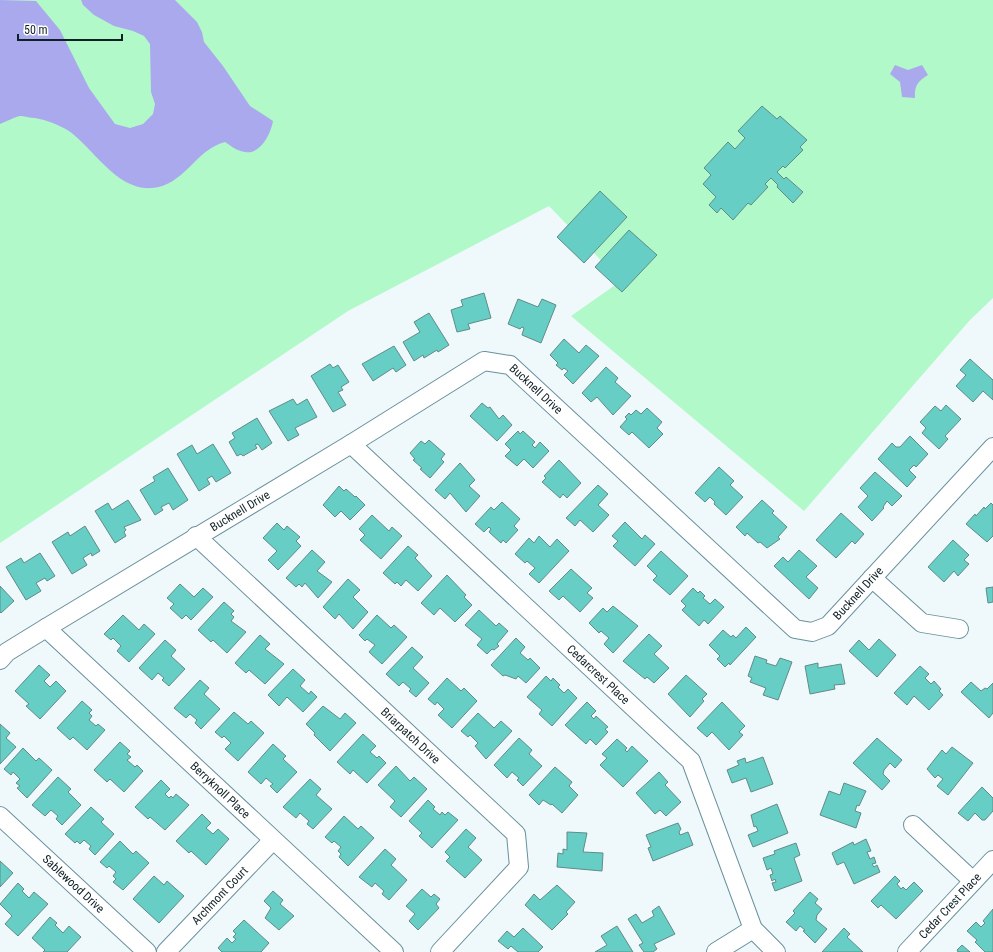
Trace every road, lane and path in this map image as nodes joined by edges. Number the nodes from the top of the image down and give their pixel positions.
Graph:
1 (351, 444) junction
2 (993, 447) edge
3 (196, 536) junction
4 (872, 578) junction
5 (46, 628) junction
6 (959, 629) dead end
7 (0, 660) edge
8 (0, 816) edge
9 (913, 825) dead end
10 (273, 840) junction
11 (993, 860) edge
12 (973, 881) junction
13 (753, 929) junction
14 (147, 952) edge
15 (166, 952) edge
16 (394, 952) edge
17 (440, 952) edge
18 (716, 952) edge
19 (776, 952) edge
20 (907, 952) edge

1 - 3 street, Bucknell Drive
1 - 4 street, Bucknell Drive
1 - 13 street, Cedarcrest Place
2 - 4 street, Bucknell Drive
3 - 5 street, Bucknell Drive
3 - 17 street, Briarpatch Drive
4 - 6 street
5 - 7 street, Bucknell Drive
5 - 10 street, Berryknoll Place
8 - 14 street, Sablewood Drive
9 - 12 street
10 - 15 street, Archmont Court
10 - 16 street, Berryknoll Place
11 - 12 street, Cedar Crest Place
12 - 20 street, Cedar Crest Place
13 - 18 street
13 - 19 street, Cedarcrest Place

